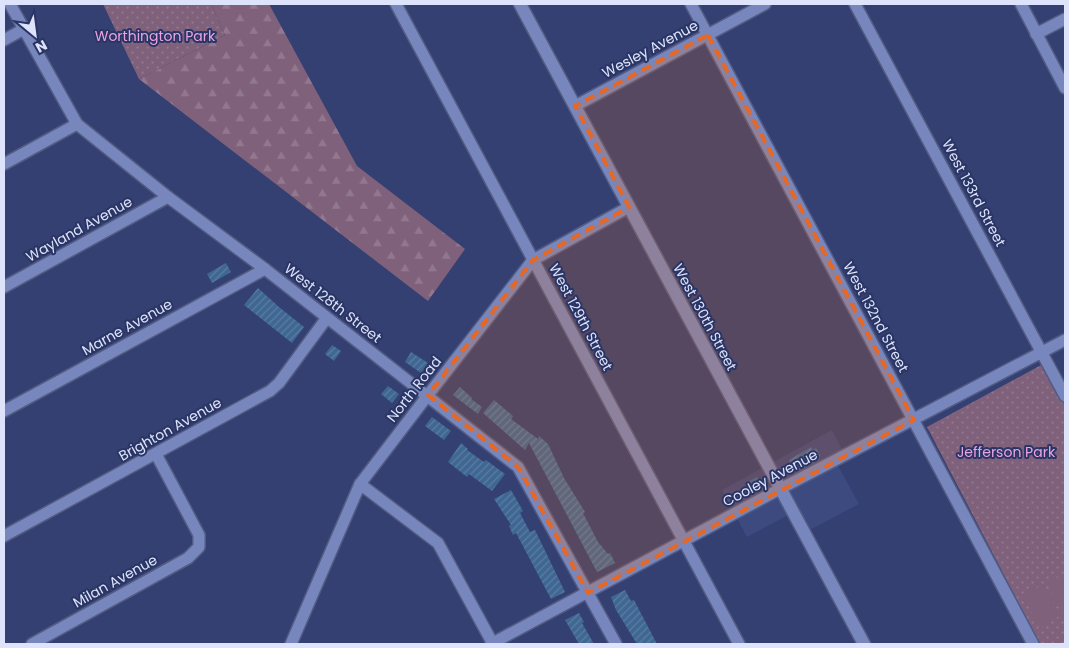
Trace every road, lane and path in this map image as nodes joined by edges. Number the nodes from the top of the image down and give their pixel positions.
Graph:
1 (10, 4) edge
2 (396, 4) edge
3 (520, 4) edge
4 (691, 4) edge
5 (766, 4) edge
6 (856, 4) edge
7 (1020, 4) edge
8 (1065, 19) edge
9 (24, 29) junction
10 (1036, 34) junction
11 (708, 35) junction
12 (4, 40) edge
13 (1065, 88) edge
14 (575, 106) junction
15 (77, 124) junction
16 (4, 164) edge
17 (168, 197) junction
18 (628, 208) junction
19 (533, 260) junction
20 (265, 269) junction
21 (4, 287) edge
22 (326, 319) junction
23 (1065, 340) edge
24 (1042, 353) junction
25 (428, 395) junction
26 (1065, 396) edge
27 (4, 411) edge
28 (914, 420) junction
29 (156, 454) junction
30 (360, 484) junction
31 (780, 489) junction
32 (4, 536) edge
33 (684, 542) junction
34 (588, 593) junction
35 (32, 644) edge
36 (291, 644) edge
37 (492, 644) edge
38 (616, 644) edge
39 (739, 644) edge
40 (864, 644) edge
41 (1033, 644) edge

1 - 9 street, West 128th Street
2 - 19 street, West 129th Street
3 - 14 main road, West 130th Street
4 - 11 street, West 132nd Street
5 - 11 street, Wesley Avenue
6 - 24 street, West 133rd Street
7 - 10 street
8 - 10 street
9 - 12 street
9 - 15 street, West 128th Street
10 - 13 street
11 - 14 street, Wesley Avenue
11 - 28 street, West 132nd Street
14 - 18 main road, West 130th Street
15 - 16 street
15 - 17 street, West 128th Street
17 - 20 street, West 128th Street
17 - 21 street, Wayland Avenue
18 - 19 street, North Road
18 - 31 main road, West 130th Street
19 - 25 street, North Road
19 - 33 street, West 129th Street
20 - 22 street, West 128th Street
20 - 27 street, Marne Avenue
22 - 25 street, West 128th Street
22 - 29 street, Brighton Avenue
23 - 24 street, Cooley Avenue
24 - 26 street, West 133rd Street
24 - 28 street, Cooley Avenue
25 - 30 street, North Road
25 - 34 street, West 128th Street
28 - 31 street, Cooley Avenue
28 - 41 street, West 132nd Street
29 - 32 street, Brighton Avenue
29 - 35 street, Milan Avenue
30 - 36 street, North Road
30 - 37 street
31 - 33 street, Cooley Avenue
31 - 40 main road, West 130th Street
33 - 34 street, Cooley Avenue
33 - 39 street, West 129th Street
34 - 37 street, Cooley Avenue
34 - 38 street, West 128th Street

